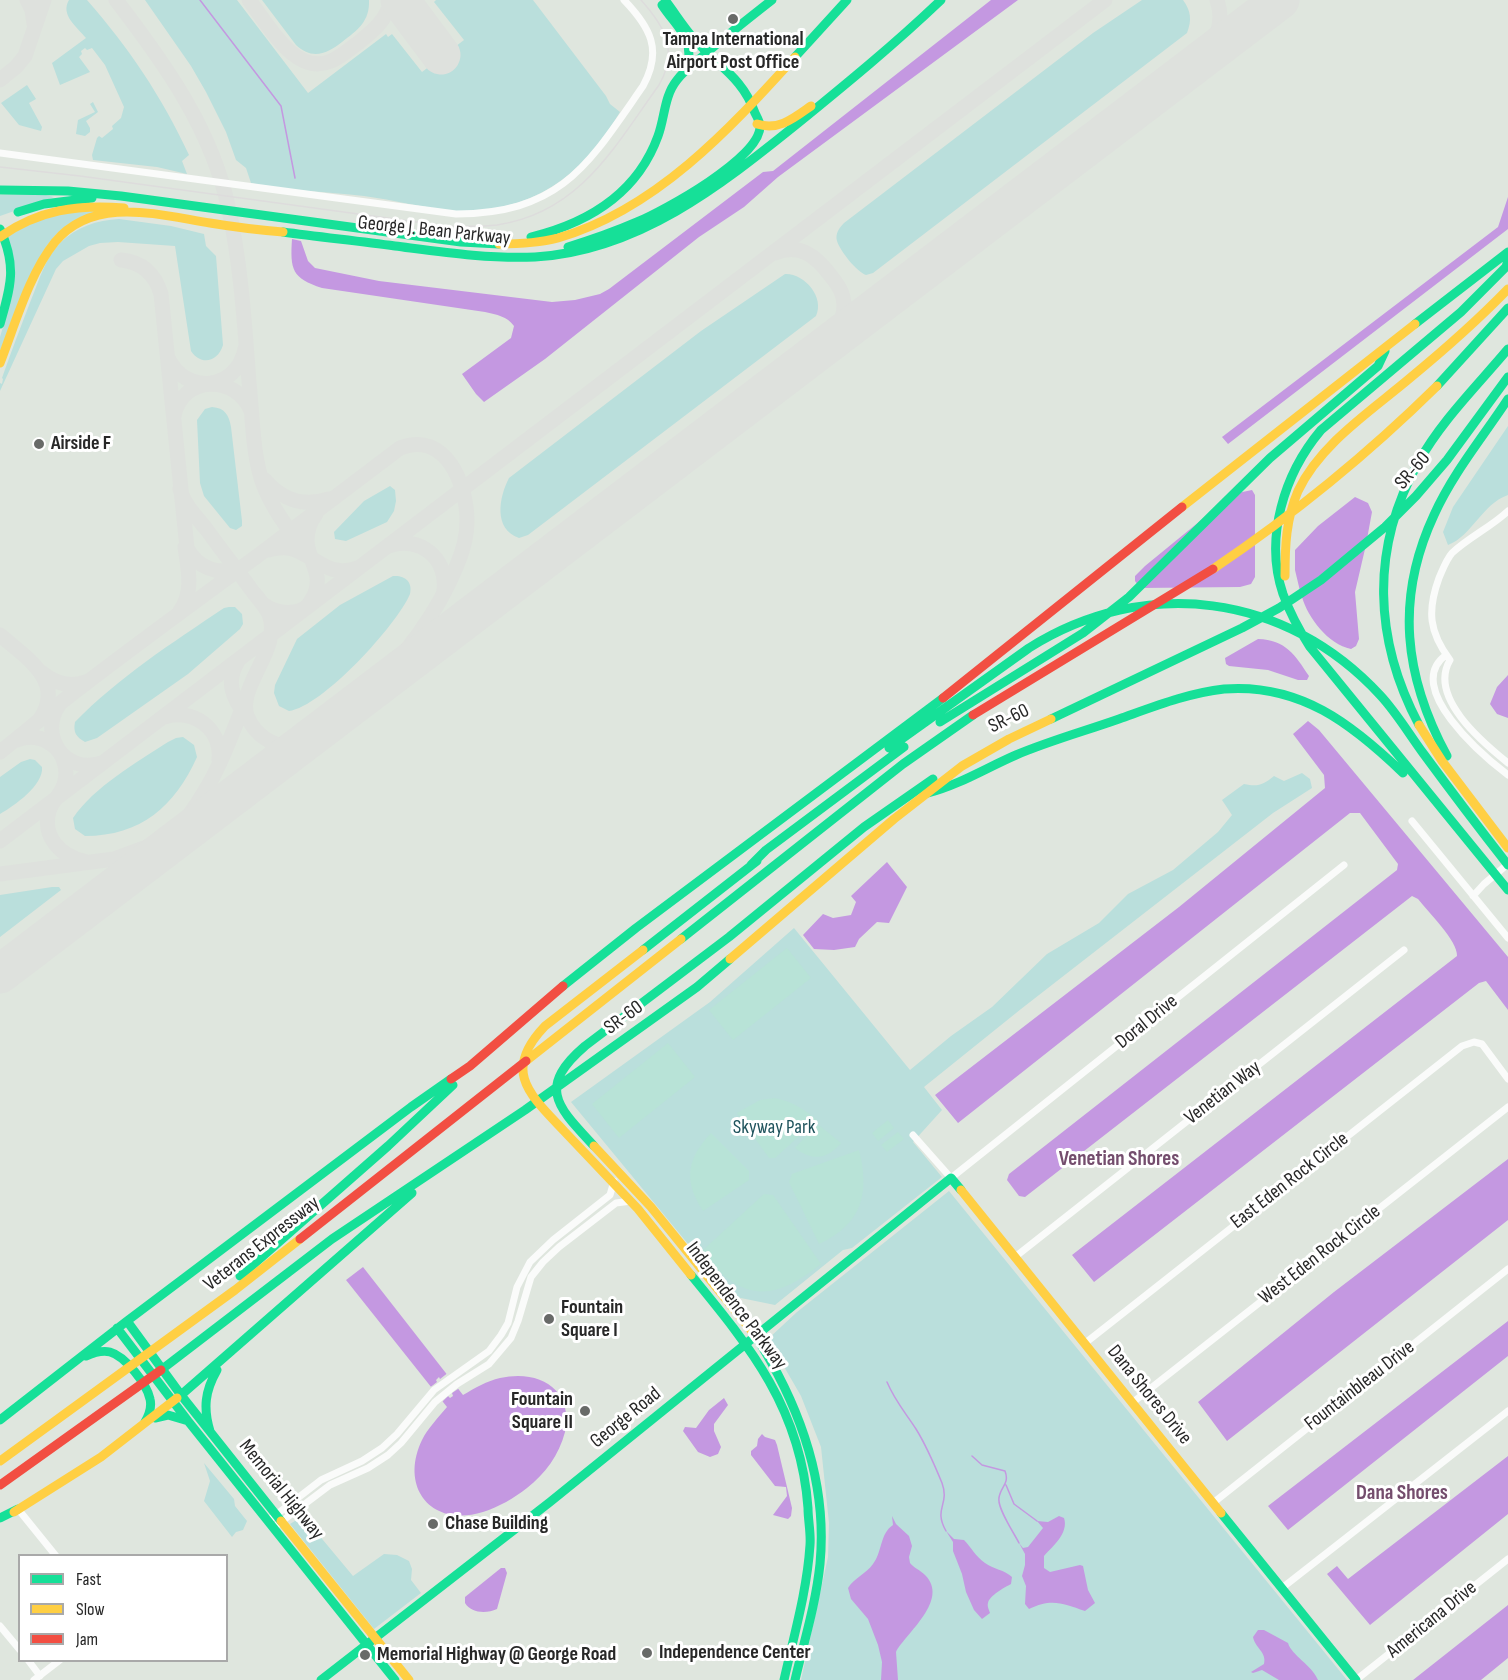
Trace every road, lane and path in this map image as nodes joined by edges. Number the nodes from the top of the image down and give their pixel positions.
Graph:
1 (624, 0) edge
2 (660, 0) edge
3 (665, 0) edge
4 (772, 0) edge
5 (847, 0) edge
6 (941, 0) edge
7 (706, 52) junction
8 (872, 63) junction
9 (686, 70) junction
10 (760, 126) junction
11 (0, 153) edge
12 (0, 190) edge
13 (121, 196) junction
14 (18, 212) dead end
15 (159, 215) junction
16 (0, 229) edge
17 (0, 237) edge
18 (461, 242) junction
19 (1508, 252) edge
20 (519, 258) junction
21 (1508, 260) edge
22 (1508, 289) edge
23 (1508, 308) edge
24 (0, 324) edge
25 (1387, 348) junction
26 (1508, 349) edge
27 (0, 363) edge
28 (1508, 377) edge
29 (1508, 399) edge
30 (1508, 511) edge
31 (1294, 621) junction
32 (1448, 658) junction
33 (978, 755) junction
34 (1508, 763) edge
35 (903, 765) junction
36 (1508, 775) edge
37 (827, 786) junction
38 (924, 794) junction
39 (1435, 803) junction
40 (1412, 821) dead end
41 (1508, 843) edge
42 (1508, 848) edge
43 (1506, 863) edge
44 (751, 865) junction
45 (1344, 865) dead end
46 (1508, 870) edge
47 (1505, 887) edge
48 (1473, 896) junction
49 (1508, 938) edge
50 (1404, 950) dead end
51 (542, 1049) joint
52 (470, 1066) junction
53 (1508, 1078) edge
54 (1508, 1107) edge
55 (525, 1110) joint
56 (913, 1135) dead end
57 (426, 1176) junction
58 (951, 1178) junction
59 (614, 1182) junction
60 (631, 1201) junction
61 (1015, 1257) junction
62 (1508, 1269) edge
63 (197, 1316) junction
64 (127, 1321) junction
65 (117, 1329) junction
66 (754, 1335) junction
67 (746, 1342) junction
68 (1084, 1344) junction
69 (226, 1357) junction
70 (80, 1358) junction
71 (181, 1395) junction
72 (173, 1401) junction
73 (1132, 1403) junction
74 (1508, 1411) edge
75 (0, 1420) edge
76 (188, 1421) junction
77 (147, 1422) junction
78 (210, 1431) junction
79 (0, 1461) edge
80 (0, 1485) edge
81 (1213, 1503) junction
82 (18, 1509) junction
83 (280, 1517) junction
84 (0, 1519) edge
85 (270, 1525) junction
86 (54, 1554) edge
87 (1508, 1559) edge
88 (1281, 1588) junction
89 (0, 1626) edge
90 (375, 1638) junction
91 (366, 1645) junction
92 (18, 1648) edge
93 (29, 1662) edge
94 (57, 1662) edge
95 (37, 1678) edge
96 (321, 1680) edge
97 (394, 1680) edge
98 (409, 1680) edge
99 (784, 1680) edge
100 (795, 1680) edge
101 (1356, 1680) edge

1 - 11 street
2 - 9 main road
3 - 7 main road
4 - 7 main road
5 - 18 main road, George J. Bean Parkway
6 - 8 main road, George J. Bean Parkway
7 - 9 main road
7 - 10 main road
8 - 10 main road
8 - 20 main road, George J. Bean Parkway
9 - 18 main road
10 - 20 main road
12 - 13 main road, George J. Bean Parkway
13 - 14 main road
13 - 18 main road, George J. Bean Parkway
15 - 17 main road
15 - 20 main road, George J. Bean Parkway
15 - 27 main road, George J. Bean Parkway
16 - 24 main road
19 - 25 main road
21 - 31 main road
22 - 31 main road
23 - 35 main road, SR-60 / SR-60
25 - 37 main road
25 - 44 main road
26 - 42 main road
28 - 33 main road, SR-60 / SR-60
29 - 41 main road
30 - 32 street
31 - 39 main road
32 - 34 street
32 - 36 street
33 - 38 main road, SR-60 / SR-60
33 - 66 main road, Independence Parkway
35 - 44 main road
35 - 51 main road, SR-60 / SR-60
37 - 43 main road
37 - 52 main road
38 - 39 main road
38 - 55 main road, SR-60 / SR-60
39 - 47 main road
40 - 48 street
43 - 48 street
44 - 59 main road, Independence Parkway
45 - 58 street, Doral Drive
46 - 48 street
48 - 49 street
50 - 61 street, Venetian Way
51 - 63 main road, Veterans Expressway
52 - 63 main road
52 - 64 main road
53 - 68 street, East Eden Rock Circle
54 - 73 street, West Eden Rock Circle
55 - 57 main road, Veterans Expressway
56 - 58 street, Dana Shores Drive
57 - 69 main road
57 - 80 main road, Veterans Expressway
58 - 61 main road, Dana Shores Drive
58 - 66 main road, George Road
59 - 60 main road, Independence Parkway
59 - 83 street
60 - 67 main road, Independence Parkway
60 - 83 street
61 - 68 main road, Dana Shores Drive
62 - 81 street, Fountainbleau Drive
63 - 79 main road, Veterans Expressway
64 - 65 main road
64 - 71 main road, Memorial Highway
65 - 70 main road
65 - 72 main road, Memorial Highway
66 - 67 main road, George Road
66 - 100 main road, Independence Parkway
67 - 90 main road, George Road
67 - 99 main road, Independence Parkway
68 - 73 main road, Dana Shores Drive
69 - 71 main road
69 - 78 main road
70 - 75 main road
70 - 77 main road
71 - 72 main road
71 - 78 main road, Memorial Highway
72 - 76 main road, Memorial Highway
72 - 77 main road
73 - 81 main road, Dana Shores Drive
74 - 88 street
76 - 77 main road
76 - 85 main road, Memorial Highway
77 - 82 main road
78 - 83 main road, Memorial Highway
81 - 88 main road, Dana Shores Drive
82 - 84 main road
82 - 86 street
83 - 85 street
83 - 90 main road, Memorial Highway
85 - 91 main road, Memorial Highway
87 - 101 street, Americana Drive
88 - 101 main road, Dana Shores Drive
89 - 92 street
90 - 91 main road, George Road
90 - 98 main road, Memorial Highway
91 - 96 main road, George Road
91 - 97 main road, Memorial Highway
93 - 95 street
94 - 95 street

